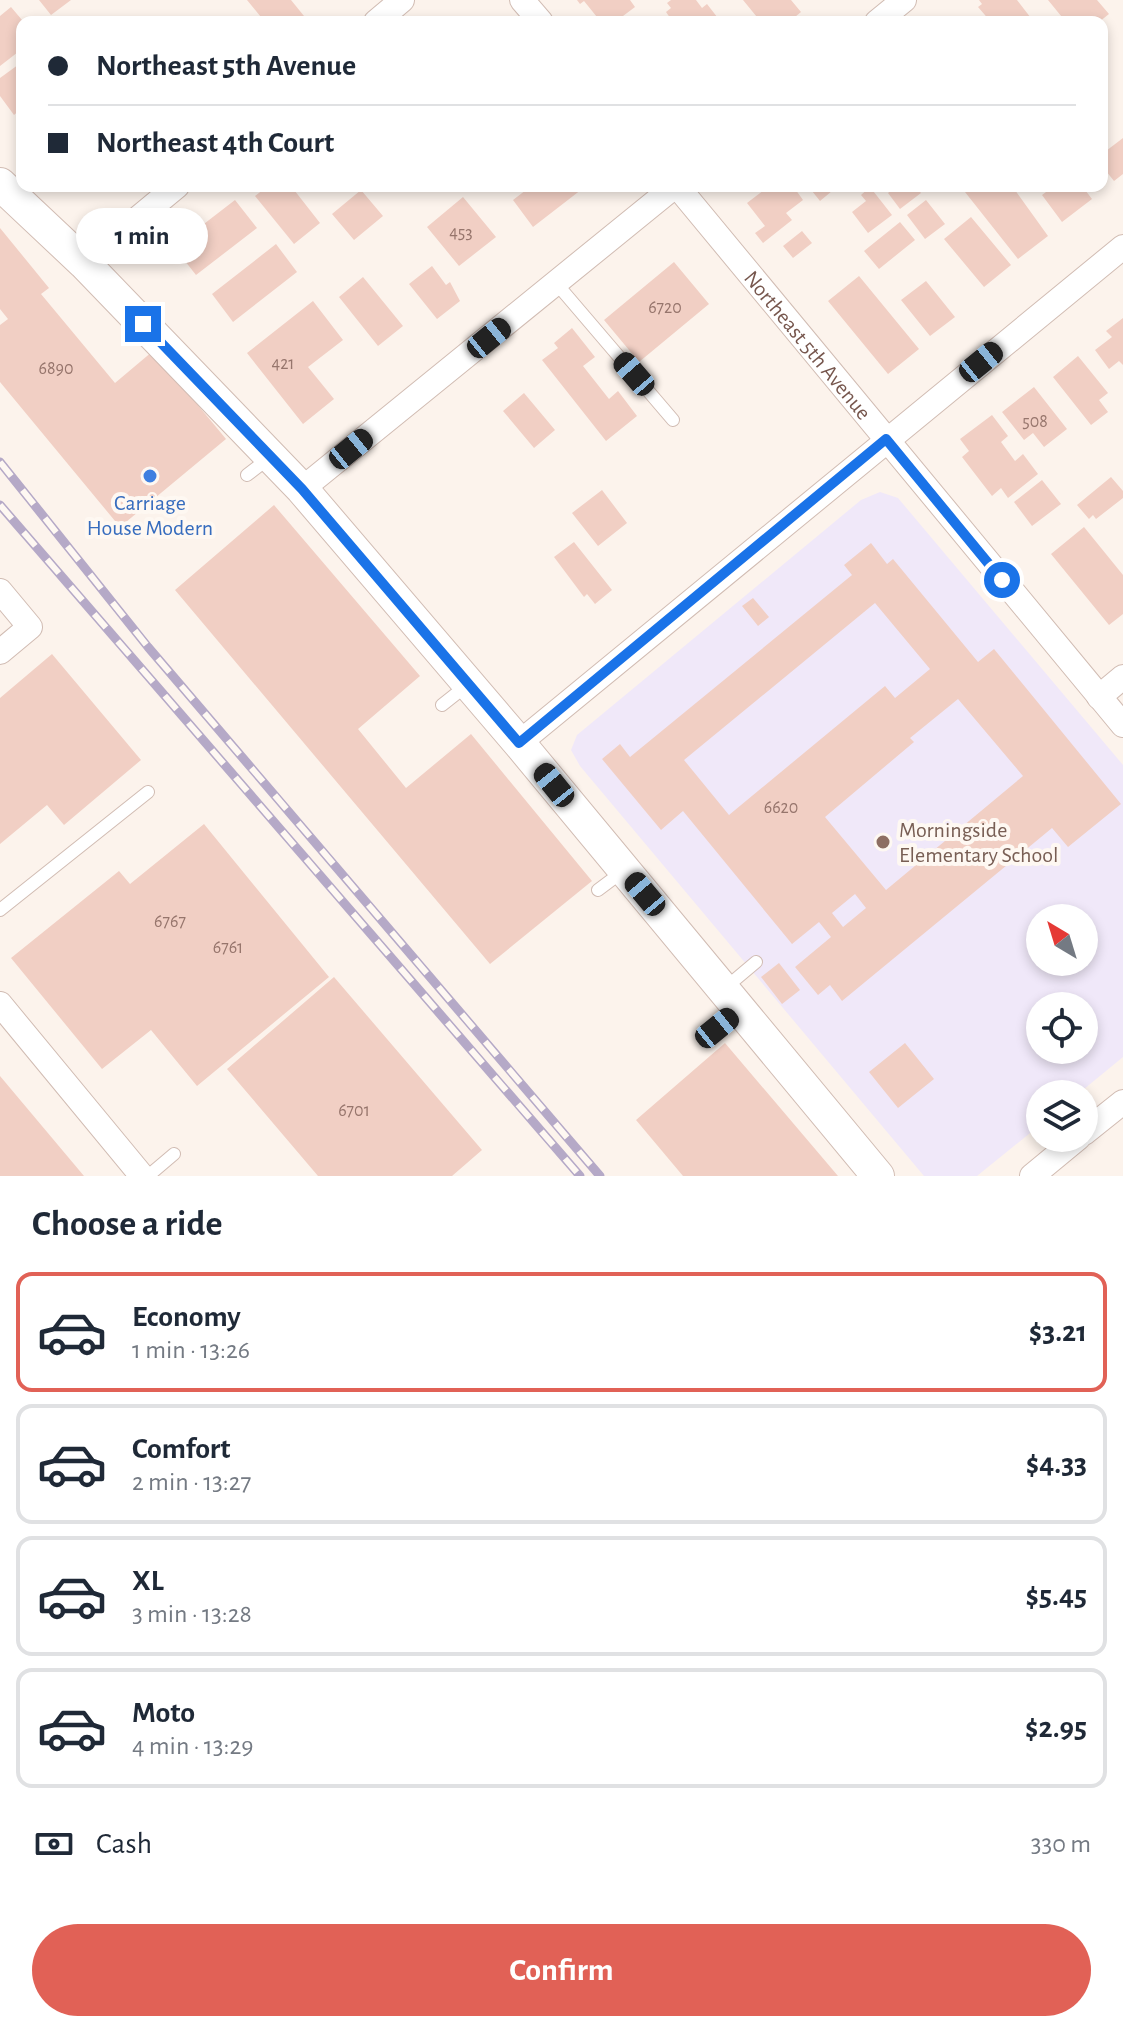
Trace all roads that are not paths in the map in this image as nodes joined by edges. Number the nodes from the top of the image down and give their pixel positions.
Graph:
1 (402, 0) edge
2 (522, 0) edge
3 (904, 0) edge
4 (383, 16) edge
5 (536, 16) edge
6 (884, 16) edge
7 (0, 184) edge
8 (170, 192) edge
9 (669, 192) edge
10 (681, 192) edge
11 (1123, 247) edge
12 (84, 263) junction
13 (556, 283) junction
14 (673, 420) dead end
15 (886, 439) junction
16 (302, 489) junction
17 (0, 591) edge
18 (0, 652) edge
19 (1123, 677) edge
20 (469, 684) junction
21 (1099, 697) junction
22 (442, 705) dead end
23 (1123, 725) edge
24 (519, 743) junction
25 (148, 792) dead end
26 (625, 870) junction
27 (598, 890) dead end
28 (0, 910) edge
29 (756, 962) dead end
30 (0, 1004) edge
31 (727, 1009) junction
32 (1123, 1102) edge
33 (1098, 1122) edge
34 (1061, 1152) edge
35 (174, 1154) dead end
36 (142, 1176) edge
37 (148, 1176) edge
38 (878, 1176) edge
39 (1032, 1176) edge

1 - 4 street
2 - 5 street
3 - 6 street
7 - 12 street
8 - 12 street
9 - 13 street
10 - 15 street, Northeast 5th Avenue
11 - 15 street
12 - 16 street
13 - 14 lane
13 - 16 street
15 - 21 street, Northeast 5th Avenue
15 - 24 street
16 - 20 street
17 - 18 street
19 - 21 street
20 - 22 lane
20 - 24 street
21 - 23 street, Northeast 5th Avenue
24 - 26 street
25 - 28 lane
26 - 27 lane
26 - 31 street
29 - 31 lane
30 - 36 street
31 - 38 street
32 - 33 street
34 - 39 street
35 - 37 lane

